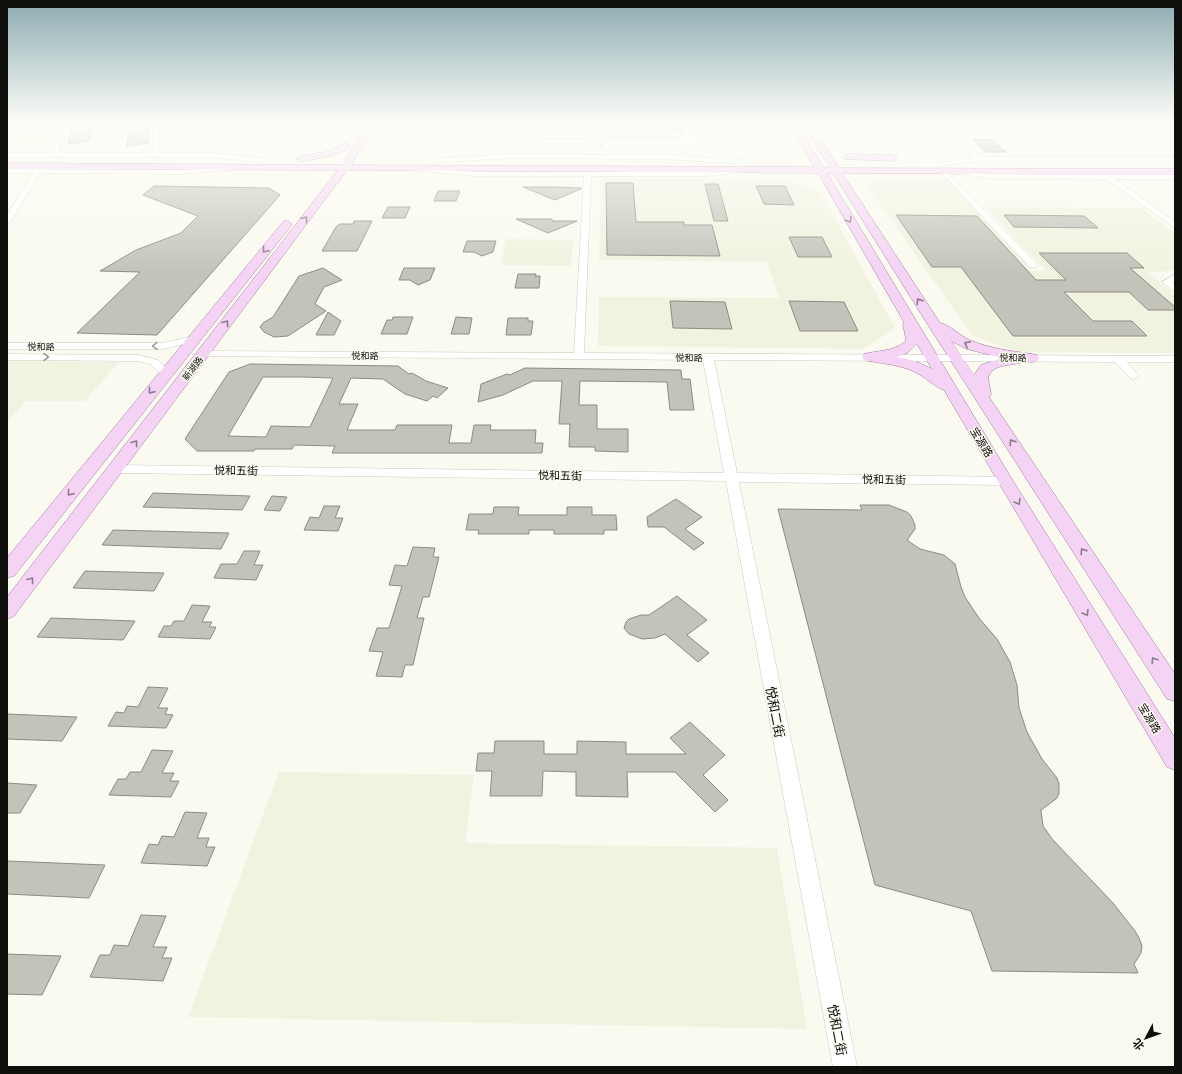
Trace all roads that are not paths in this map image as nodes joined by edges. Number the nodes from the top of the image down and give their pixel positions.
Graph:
1 (37, 172) edge
2 (306, 172) edge
3 (332, 172) edge
4 (362, 172) edge
5 (457, 172) edge
6 (714, 172) edge
7 (779, 172) edge
8 (821, 172) edge
9 (840, 172) edge
10 (891, 172) edge
11 (913, 172) edge
12 (946, 172) edge
13 (960, 172) edge
14 (588, 174) junction
15 (707, 174) junction
16 (871, 175) junction
17 (792, 176) junction
18 (989, 176) joint
19 (1107, 176) junction
20 (1175, 177) edge
21 (808, 180) dead end
22 (319, 184) junction
23 (818, 184) dead end
24 (836, 198) junction
25 (852, 198) junction
26 (292, 217) dead end
27 (7, 221) edge
28 (1175, 226) edge
29 (1033, 265) dead end
30 (1175, 276) edge
31 (1175, 288) edge
32 (905, 314) junction
33 (930, 317) junction
34 (194, 339) junction
35 (7, 346) edge
36 (202, 354) junction
37 (579, 356) junction
38 (7, 357) edge
39 (708, 357) junction
40 (869, 357) junction
41 (931, 357) junction
42 (956, 357) junction
43 (1032, 358) junction
44 (1117, 358) junction
45 (1175, 359) edge
46 (166, 373) junction
47 (1134, 376) dead end
48 (955, 397) junction
49 (988, 404) junction
50 (116, 469) junction
51 (730, 477) junction
52 (1005, 481) junction
53 (7, 571) edge
54 (7, 611) edge
55 (1175, 692) edge
56 (1175, 758) edge
57 (845, 1067) edge

1 - 27 street
2 - 22 main road
3 - 22 main road, 新湖路
4 - 22 main road
5 - 14 street
6 - 15 street
7 - 17 main road
8 - 24 main road, 宝源路
9 - 25 main road
10 - 16 main road
11 - 16 main road
12 - 29 street
13 - 18 main road
14 - 15 street
14 - 37 street
15 - 17 main road
16 - 25 main road
17 - 21 main road
18 - 19 street
19 - 20 street
19 - 28 street
36 -> 22 main road, 新湖路
23 - 24 main road
24 -> 32 main road, 宝源路
33 -> 25 main road
26 -> 34 main road, 新湖路
30 - 31 street
32 - 40 main road
32 - 41 main road, 宝源路
33 - 42 main road
43 -> 33 main road
34 -> 35 street, 悦和路
34 - 46 main road, 新湖路
36 - 37 street, 悦和路
50 -> 36 main road, 新湖路
37 - 39 street, 悦和路
38 -> 46 street, 悦和路
39 - 40 street, 悦和路
39 - 51 street, 悦和二街
40 - 41 street, 悦和路
40 - 48 main road
41 - 42 street, 悦和路
41 - 48 main road, 宝源路
42 - 43 street, 悦和路
42 - 49 main road
43 - 44 street, 悦和路
43 - 49 main road
44 - 45 street, 悦和路
44 - 47 street
46 -> 53 main road, 新湖路
48 - 52 main road, 宝源路
55 -> 49 main road
50 - 51 street, 悦和五街
54 -> 50 main road, 新湖路
51 - 52 street, 悦和五街
51 - 57 street, 悦和二街
52 -> 56 main road, 宝源路

